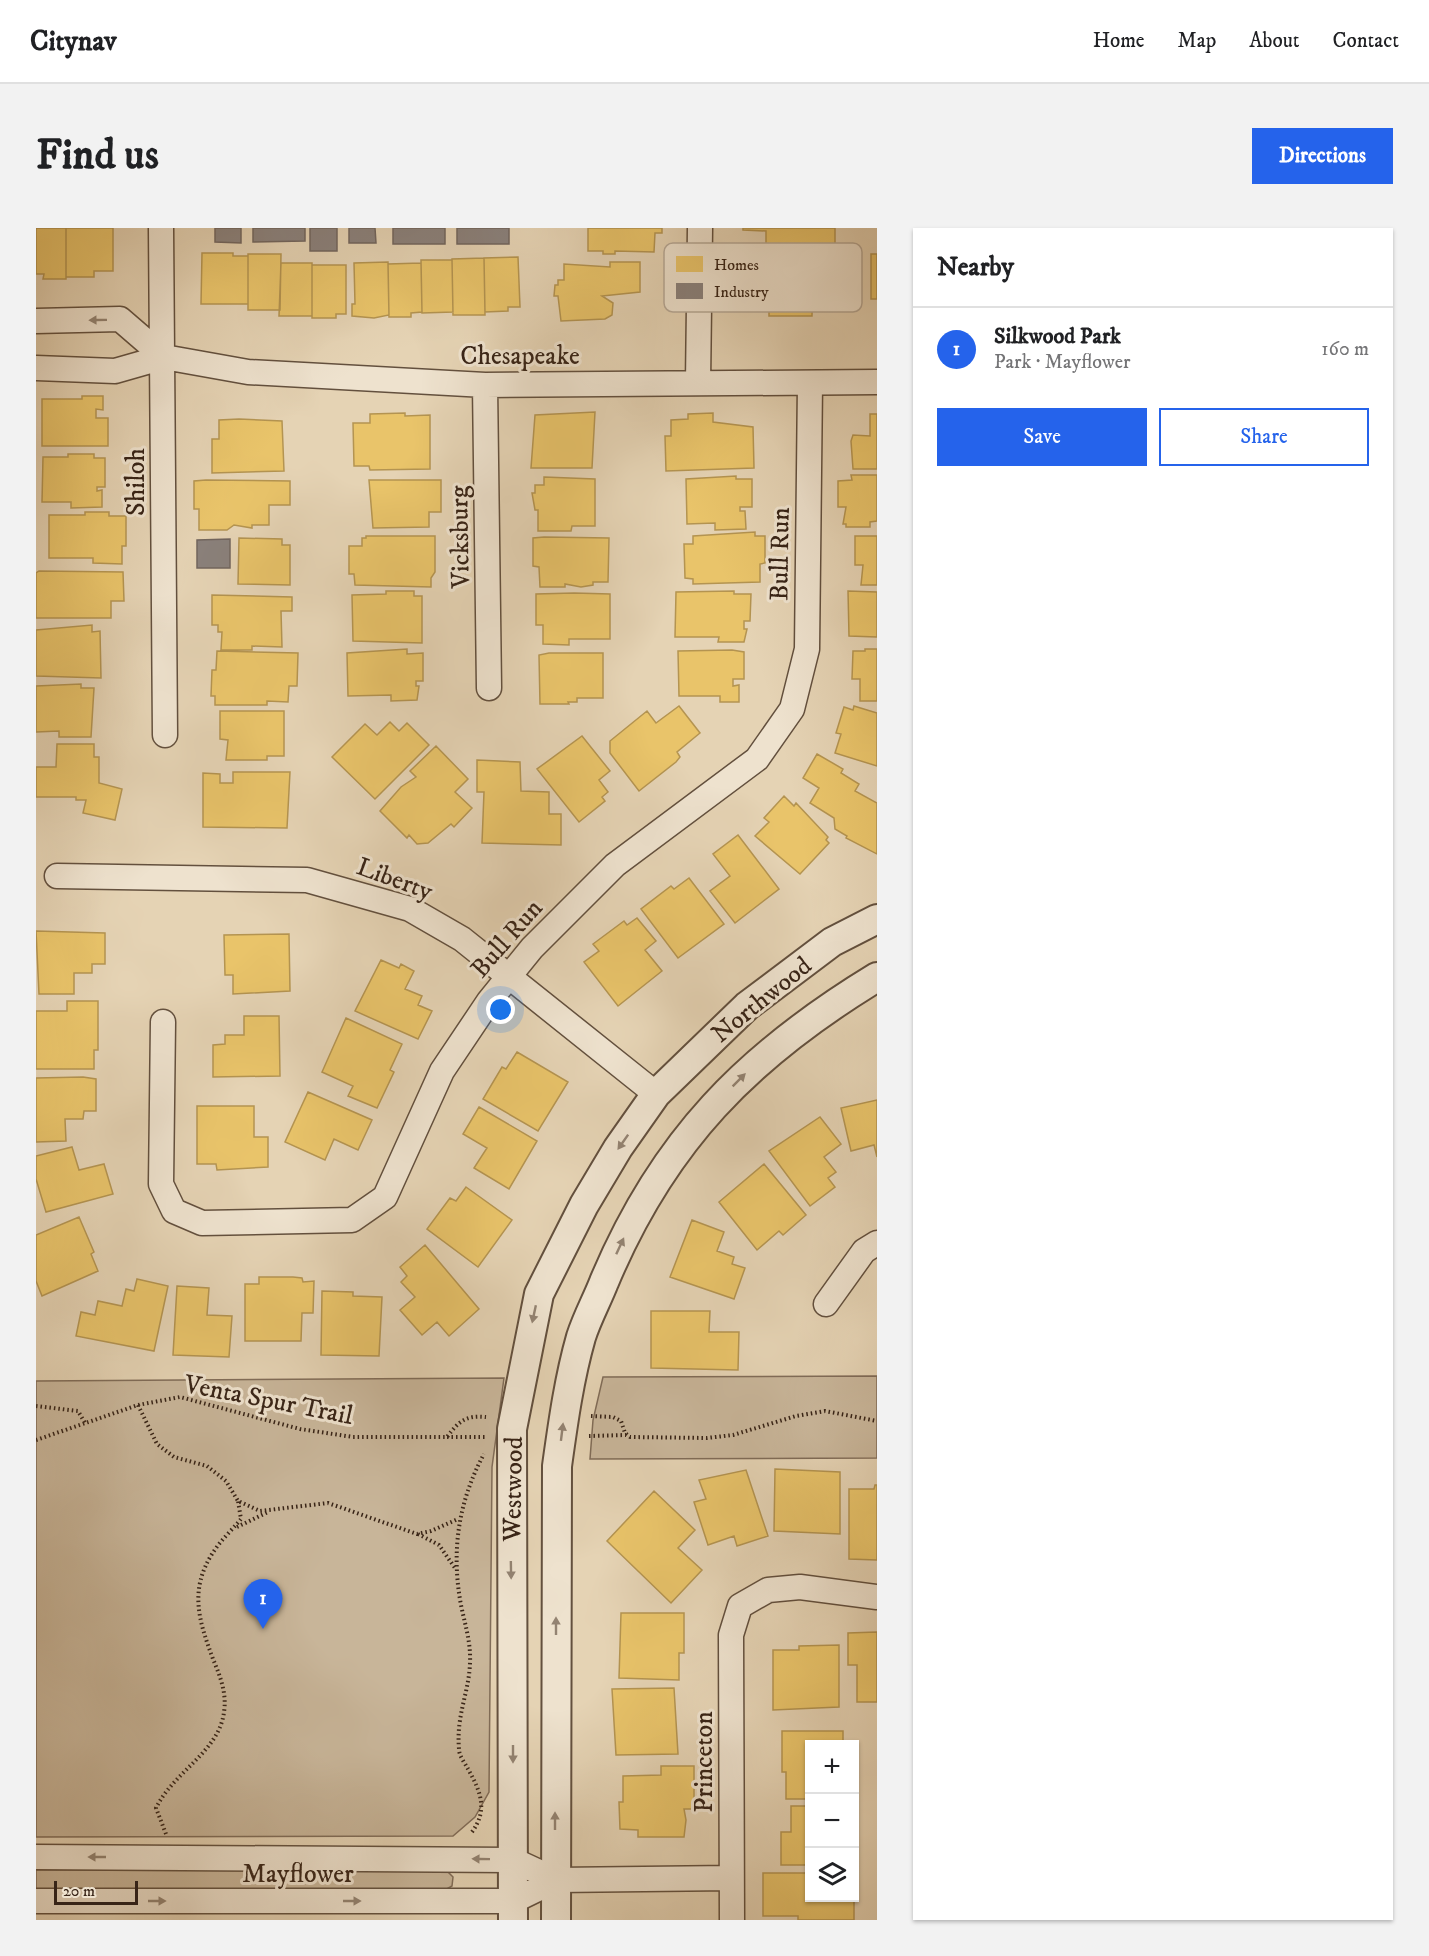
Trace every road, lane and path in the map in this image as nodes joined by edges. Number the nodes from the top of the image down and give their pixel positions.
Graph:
1 (161, 228) edge
2 (700, 228) edge
3 (700, 243) edge
4 (699, 312) edge
5 (36, 321) edge
6 (164, 357) junction
7 (36, 368) edge
8 (810, 382) junction
9 (877, 382) edge
10 (698, 383) junction
11 (485, 385) junction
12 (489, 688) dead end
13 (165, 735) dead end
14 (57, 876) dead end
15 (877, 919) edge
16 (509, 975) junction
17 (877, 978) edge
18 (164, 1022) dead end
19 (656, 1094) junction
20 (698, 1122) joint
21 (877, 1243) edge
22 (826, 1304) dead end
23 (138, 1405) junction
24 (36, 1406) edge
25 (492, 1416) dead end
26 (587, 1416) dead end
27 (877, 1421) edge
28 (85, 1424) junction
29 (491, 1427) dead end
30 (627, 1434) junction
31 (584, 1436) dead end
32 (447, 1437) junction
33 (490, 1437) junction
34 (36, 1440) edge
35 (238, 1501) junction
36 (272, 1511) junction
37 (458, 1519) junction
38 (233, 1529) junction
39 (417, 1534) junction
40 (455, 1568) junction
41 (877, 1597) edge
42 (472, 1832) dead end
43 (169, 1840) dead end
44 (36, 1857) edge
45 (513, 1860) junction
46 (731, 1878) junction
47 (556, 1880) junction
48 (36, 1901) edge
49 (513, 1910) edge
50 (556, 1920) edge
51 (732, 1920) edge

1 - 6 street, Shiloh
2 - 3 street
4 - 10 street
6 -> 5 street
6 - 7 street, Chesapeake
6 - 11 street, Chesapeake
6 - 13 street, Shiloh
8 - 9 street, Chesapeake
8 - 10 street, Chesapeake
8 - 16 street, Bull Run
10 - 11 street, Chesapeake
11 - 12 street, Vicksburg
14 - 16 street, Liberty
15 - 19 street, Northwood
16 - 18 street, Bull Run
16 - 19 street, Liberty
20 -> 17 street, Northwood
19 -> 45 street, Westwood
47 -> 20 street, Westwood
21 - 22 street
23 - 28 path, Venta Spur Trail
23 - 32 path, Venta Spur Trail
23 - 35 path
24 - 28 path
25 - 32 path
26 - 30 path
27 - 30 path
28 - 34 path, Venta Spur Trail
29 - 33 path
30 - 31 path
32 - 33 path, Venta Spur Trail
33 - 37 path
35 - 36 path
35 - 38 path
36 - 38 path
36 - 39 path
37 - 39 path
37 - 40 path
38 - 43 path
39 - 40 path
40 - 42 path
41 - 46 street, Princeton
45 -> 44 street, Mayflower
45 - 47 street, Mayflower
45 - 49 street, Westwood
46 - 47 street, Mayflower
46 - 51 street, Princeton
47 - 49 street, Mayflower
47 - 50 street, Westwood
48 -> 49 street, Mayflower

